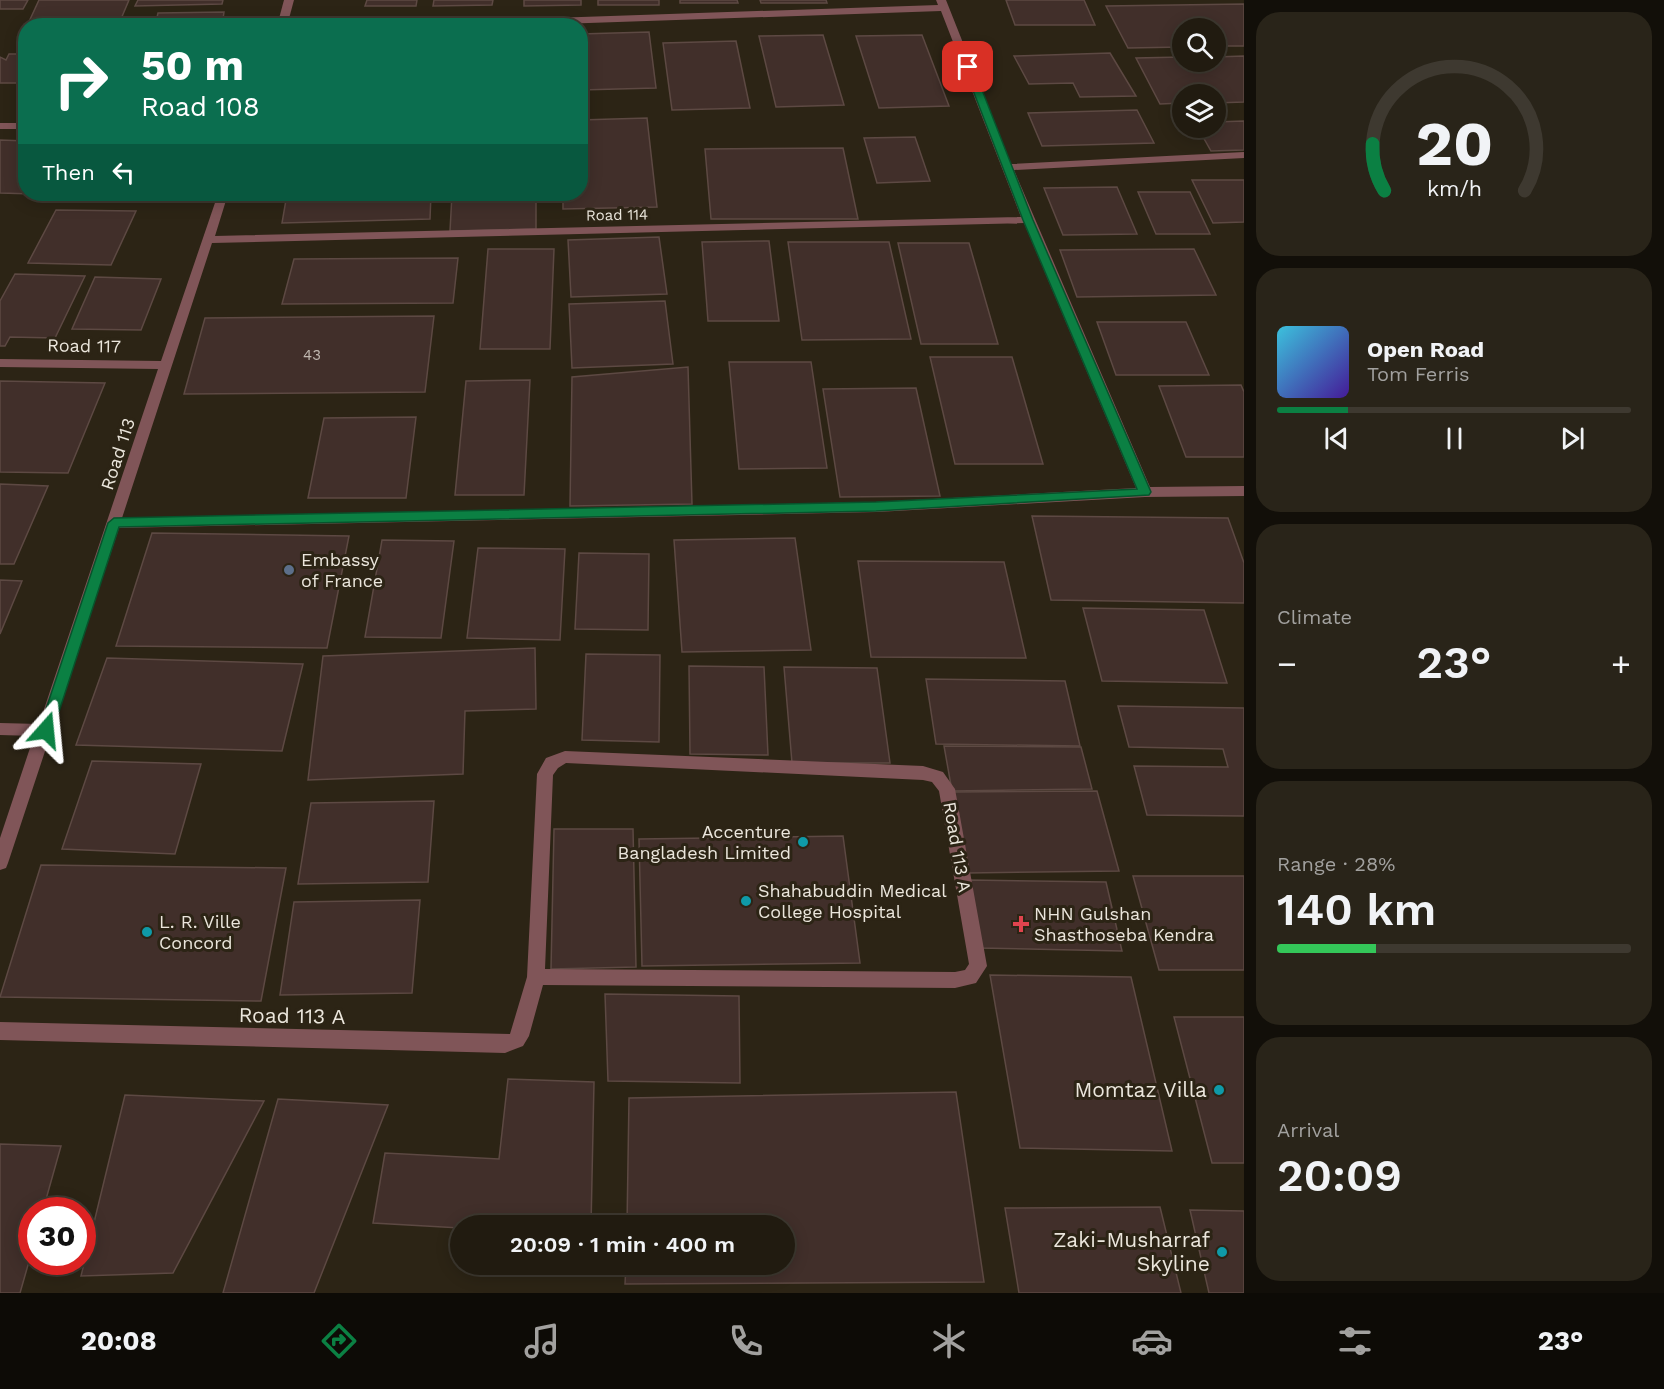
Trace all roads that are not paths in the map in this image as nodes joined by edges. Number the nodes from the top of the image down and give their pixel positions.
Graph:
1 (289, 0) edge
2 (942, 4) edge
3 (284, 18) edge
4 (588, 18) edge
5 (0, 126) edge
6 (18, 126) edge
7 (1244, 155) edge
8 (1009, 167) junction
9 (221, 201) edge
10 (1028, 220) junction
11 (207, 240) junction
12 (0, 363) edge
13 (167, 365) junction
14 (1244, 491) edge
15 (1145, 492) junction
16 (114, 523) junction
17 (0, 729) edge
18 (46, 730) junction
19 (0, 862) edge
20 (536, 977) junction
21 (0, 1031) edge

1 - 3 street
2 - 4 street
2 - 8 street
5 - 6 street
7 - 8 street
8 - 10 street
9 - 11 street, Road 113
10 - 11 street, Road 114
10 - 15 street
11 - 13 street, Road 113
12 - 13 street, Road 117
13 - 16 street, Road 113
14 - 15 street
15 - 16 street
16 - 18 street, Road 113
17 - 18 street
18 - 19 street, Road 113
20 - 20 street, Road 113 A
20 - 21 street, Road 113 A

